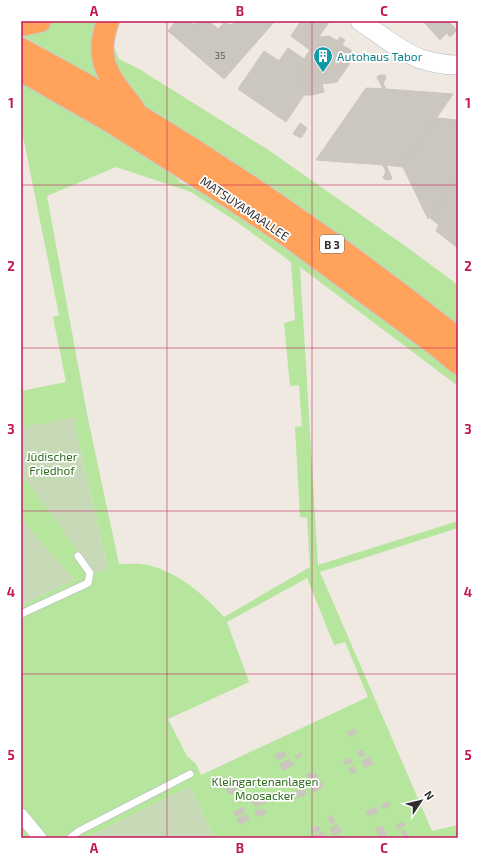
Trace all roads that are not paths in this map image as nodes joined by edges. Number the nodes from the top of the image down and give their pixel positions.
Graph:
1 (40, 21) edge
2 (108, 21) edge
3 (360, 21) edge
4 (21, 25) edge
5 (21, 49) edge
6 (458, 65) edge
7 (21, 70) edge
8 (140, 117) junction
9 (458, 339) edge
10 (458, 363) edge
11 (78, 556) dead end
12 (21, 614) edge
13 (190, 774) dead end
14 (21, 815) edge
15 (40, 838) edge
16 (70, 838) edge

1 - 4 highway
2 - 8 highway
3 - 6 street
5 - 8 highway, MATSUYAMAALLEE / B 3
7 - 10 highway, MATSUYAMAALLEE / B 3
8 - 9 highway, MATSUYAMAALLEE / B 3
11 - 12 lane
13 - 16 lane
14 - 15 street

